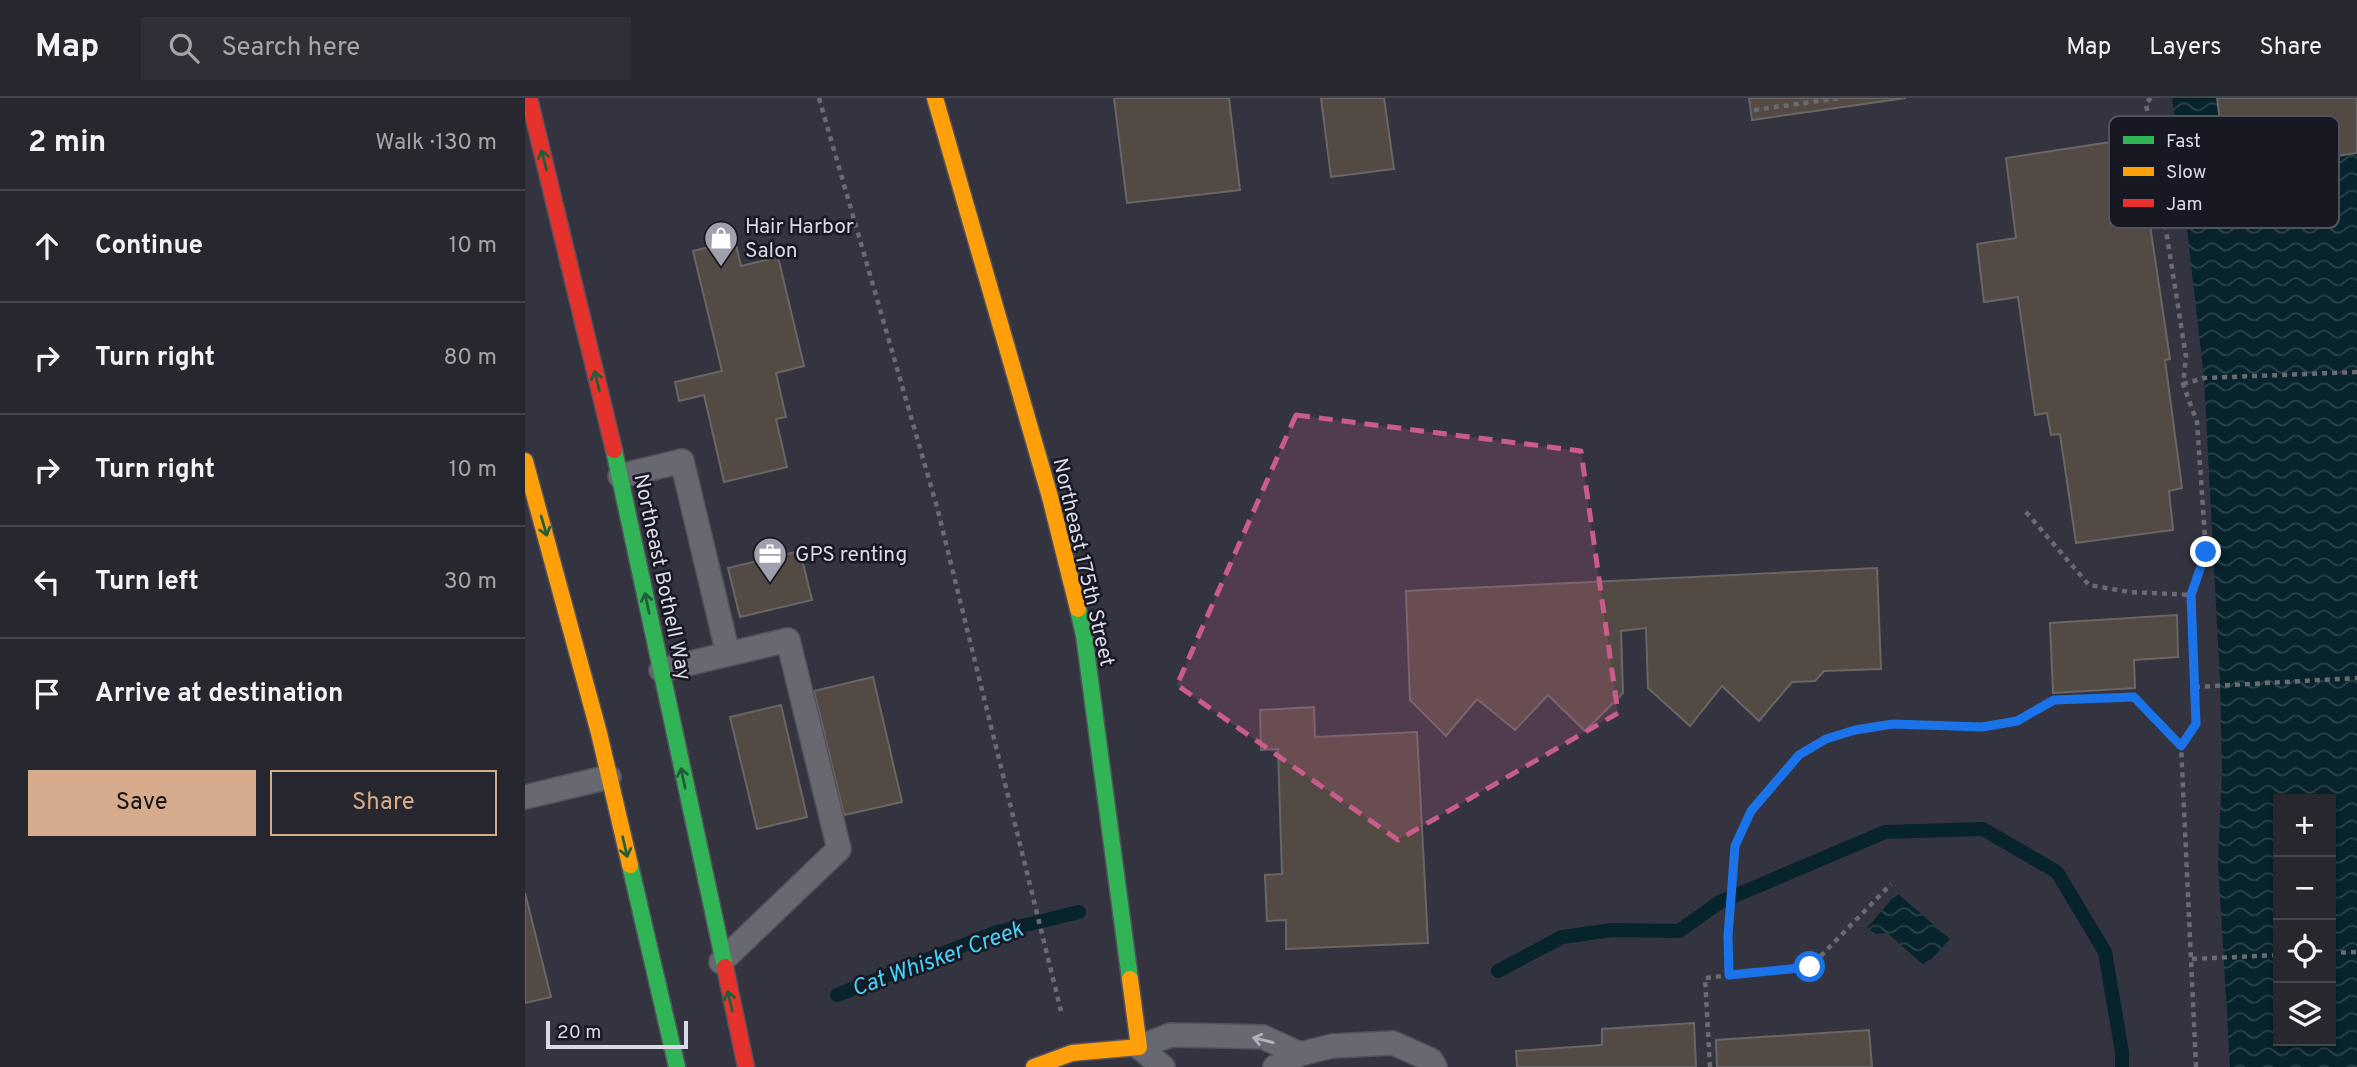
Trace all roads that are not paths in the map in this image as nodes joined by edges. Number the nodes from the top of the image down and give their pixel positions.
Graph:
1 (529, 98) edge
2 (935, 98) edge
3 (525, 461) edge
4 (620, 475) junction
5 (728, 654) junction
6 (661, 670) junction
7 (609, 777) junction
8 (525, 797) edge
9 (644, 930) junction
10 (721, 962) junction
11 (653, 1038) dead end
12 (1139, 1047) junction
13 (1299, 1061) edge
14 (677, 1067) edge
15 (745, 1067) edge
16 (1034, 1067) edge
17 (1163, 1067) edge
18 (1275, 1067) edge
19 (1324, 1067) edge
20 (1434, 1067) edge

4 -> 1 main road, Northeast Bothell Way
2 - 12 main road, Northeast 175th Street
3 -> 7 main road
4 - 5 lane
6 -> 4 main road, Northeast Bothell Way
5 - 6 lane
5 - 10 lane
10 -> 6 main road, Northeast Bothell Way
7 - 8 lane
7 -> 9 main road
9 - 11 main road
9 - 14 main road
15 -> 10 main road, Northeast Bothell Way
13 -> 12 lane
12 - 16 main road
12 - 17 lane
13 - 18 lane
13 - 19 lane
13 - 20 lane

